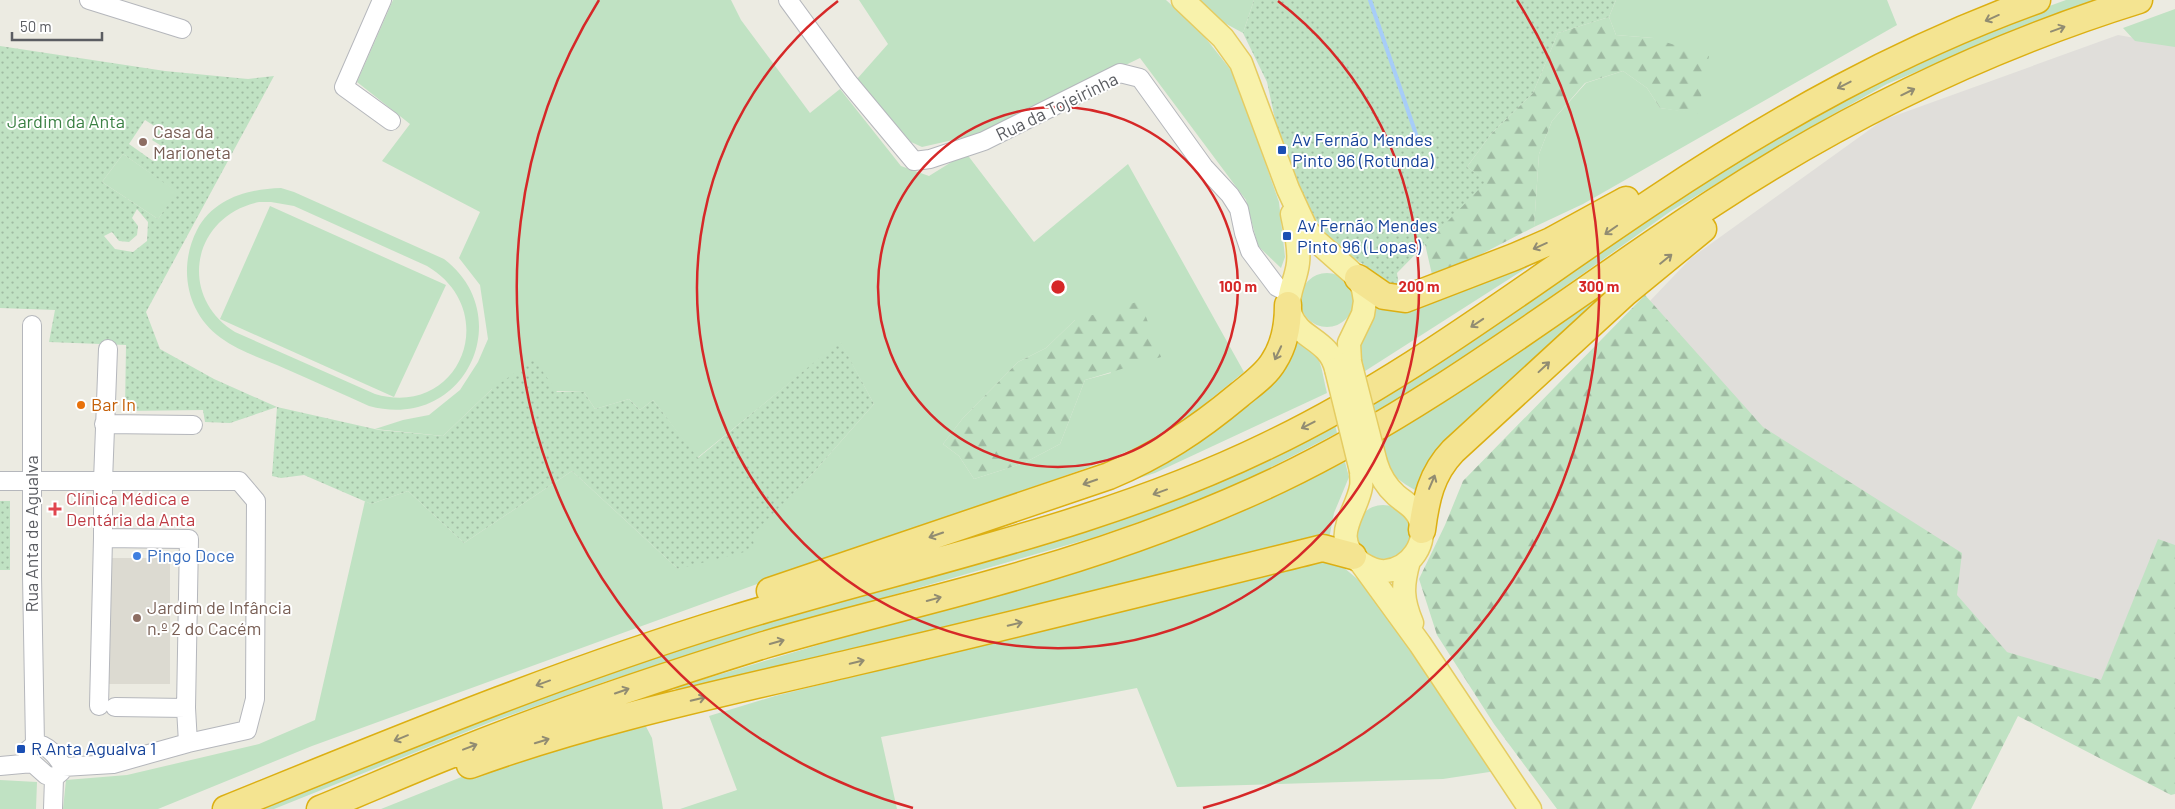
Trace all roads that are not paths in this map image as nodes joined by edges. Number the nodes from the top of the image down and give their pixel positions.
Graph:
1 (90, 0) edge
2 (382, 0) edge
3 (788, 0) edge
4 (1183, 0) edge
5 (2037, 0) edge
6 (2139, 0) edge
7 (182, 29) dead end
8 (1865, 114) junction
9 (391, 120) dead end
10 (1768, 127) junction
11 (1288, 189) junction
12 (1353, 273) junction
13 (1290, 293) junction
14 (32, 325) dead end
15 (1357, 325) junction
16 (1310, 336) junction
17 (108, 350) dead end
18 (1343, 366) junction
19 (104, 424) junction
20 (193, 425) dead end
21 (1368, 467) junction
22 (0, 481) edge
23 (33, 481) junction
24 (103, 481) junction
25 (1398, 497) junction
26 (1352, 510) junction
27 (1422, 530) junction
28 (103, 538) junction
29 (1357, 560) junction
30 (1409, 561) junction
31 (1420, 644) junction
32 (589, 666) junction
33 (186, 708) junction
34 (188, 743) junction
35 (35, 744) junction
36 (33, 763) junction
37 (0, 766) edge
38 (58, 772) junction
39 (332, 804) edge
40 (53, 809) edge
41 (226, 809) edge
42 (1530, 809) edge

1 - 7 street
2 - 9 street
3 - 13 street, Rua da Tojeirinha
4 - 11 main road
5 -> 10 highway
8 -> 6 highway
27 -> 8 highway
39 -> 8 highway
10 -> 12 highway
10 -> 32 highway
11 - 12 main road
11 - 13 main road
12 - 13 main road
12 - 15 main road
13 - 16 main road
13 -> 32 highway
14 - 23 street, Rua Anta de Agualva
15 - 16 main road
15 - 18 main road
16 - 18 main road
17 - 19 street
18 - 21 main road, bridge
19 - 20 street
19 - 24 street
21 - 25 main road
21 - 26 main road
22 - 23 street
23 - 24 street
23 - 35 street, Rua Anta de Agualva
24 - 28 street
24 - 34 street
25 - 26 main road
25 - 27 main road
26 - 29 main road
27 - 30 main road
28 - 33 street
28 - 33 street
29 - 30 main road
29 - 31 main road
39 -> 29 highway
30 - 31 main road
31 - 42 main road
32 -> 41 highway
33 - 34 street
34 - 38 street
35 - 36 street, Rua Anta de Agualva
35 - 38 street
36 - 37 street
36 - 38 street
38 - 40 street

